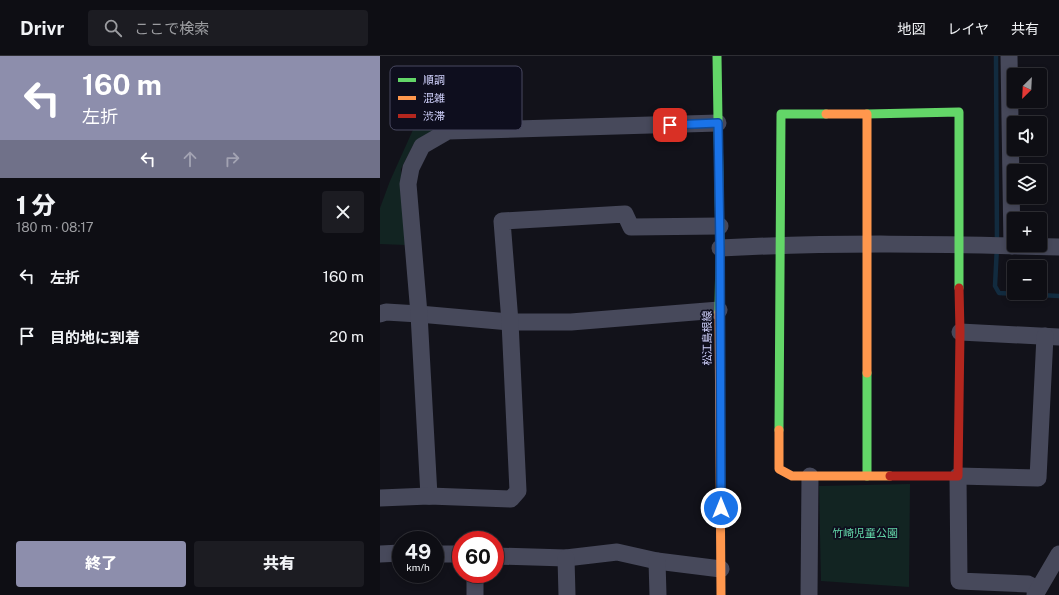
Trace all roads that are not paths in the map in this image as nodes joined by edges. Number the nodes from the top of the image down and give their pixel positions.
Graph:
1 (718, 56) edge
2 (1009, 56) edge
3 (867, 114) junction
4 (718, 123) junction
5 (522, 129) edge
6 (482, 130) edge
7 (1011, 212) edge
8 (720, 226) junction
9 (866, 244) junction
10 (780, 245) junction
11 (958, 245) junction
12 (1007, 246) edge
13 (1047, 247) edge
14 (1059, 247) edge
15 (720, 248) junction
16 (719, 310) junction
17 (380, 314) edge
18 (419, 314) junction
19 (510, 322) junction
20 (960, 332) junction
21 (1052, 337) edge
22 (810, 476) junction
23 (867, 476) junction
24 (958, 476) junction
25 (428, 496) junction
26 (380, 498) edge
27 (392, 553) edge
28 (380, 554) edge
29 (1059, 554) edge
30 (504, 556) edge
31 (566, 558) junction
32 (657, 561) junction
33 (721, 569) junction
34 (475, 583) edge
35 (1037, 592) edge
36 (476, 595) edge
37 (567, 595) edge
38 (658, 595) edge
39 (721, 595) edge
40 (809, 595) edge

1 - 4 street, 松江島根線
2 - 7 street
3 - 9 street
3 - 10 street
3 - 11 street
4 - 5 street
4 - 8 street, 松江島根線
6 - 18 street
8 - 15 street, 松江島根線
8 - 19 street
9 - 10 street
9 - 11 street
9 - 23 street
10 - 15 street
10 - 22 street
11 - 12 street
11 - 20 street
13 - 14 street
15 - 16 street, 松江島根線
16 - 19 street
16 - 33 street, 松江島根線
17 - 18 street
18 - 19 street
18 - 25 street
19 - 25 street
20 - 21 street
20 - 24 street
21 - 24 street
22 - 23 street
22 - 40 street
23 - 24 street
24 - 35 street
25 - 26 street
27 - 28 street
29 - 35 street
30 - 31 street
31 - 32 street
31 - 37 street
32 - 33 street
32 - 38 street
33 - 39 street, 松江島根線
34 - 36 street

